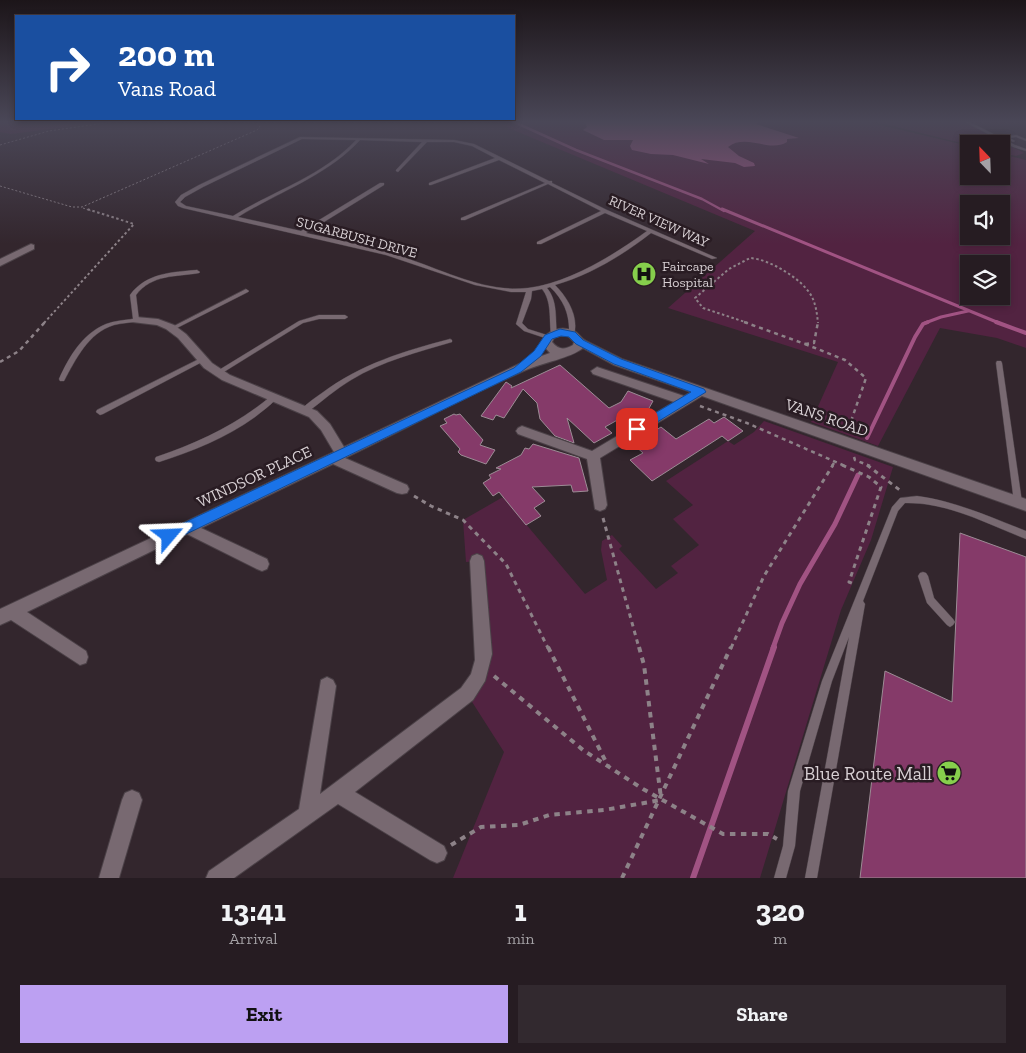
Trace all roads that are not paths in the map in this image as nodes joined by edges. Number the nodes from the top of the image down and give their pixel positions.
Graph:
1 (251, 162) edge
2 (332, 162) edge
3 (406, 162) edge
4 (490, 162) edge
5 (508, 162) edge
6 (398, 171) dead end
7 (550, 182) junction
8 (382, 184) dead end
9 (432, 184) dead end
10 (180, 205) joint
11 (605, 211) junction
12 (233, 218) junction
13 (463, 219) dead end
14 (650, 232) junction
15 (300, 234) junction
16 (539, 243) dead end
17 (31, 247) dead end
18 (714, 258) dead end
19 (0, 263) edge
20 (196, 272) dead end
21 (551, 284) junction
22 (543, 287) junction
23 (529, 290) junction
24 (246, 291) dead end
25 (346, 317) dead end
26 (136, 320) junction
27 (172, 328) junction
28 (550, 338) junction
29 (450, 341) dead end
30 (575, 343) junction
31 (561, 353) junction
32 (202, 361) junction
33 (999, 363) dead end
34 (523, 367) junction
35 (597, 370) dead end
36 (217, 373) junction
37 (62, 379) dead end
38 (700, 392) junction
39 (272, 399) junction
40 (685, 401) junction
41 (305, 410) junction
42 (100, 412) dead end
43 (522, 431) dead end
44 (336, 456) junction
45 (592, 456) junction
46 (159, 459) dead end
47 (402, 489) road end
48 (1022, 503) edge
49 (600, 506) road end
50 (186, 527) junction
51 (1026, 535) edge
52 (477, 561) dead end
53 (262, 564) dead end
54 (923, 576) dead end
55 (863, 588) junction
56 (6, 614) edge
57 (950, 622) dead end
58 (80, 657) dead end
59 (327, 686) dead end
60 (338, 793) junction
61 (132, 800) dead end
62 (308, 812) junction
63 (437, 853) road end
64 (109, 878) edge
65 (216, 878) edge
66 (780, 878) edge
67 (811, 878) edge

1 - 10 lane, RIVER VIEW WAY
2 - 12 lane
3 - 6 lane
4 - 9 lane
5 - 7 lane, RIVER VIEW WAY
7 - 11 lane, RIVER VIEW WAY
7 - 13 lane
8 - 15 lane
10 - 12 lane, SUGARBUSH DRIVE
11 - 14 lane, RIVER VIEW WAY
11 - 16 lane
12 - 15 lane, SUGARBUSH DRIVE
14 - 18 lane, RIVER VIEW WAY
14 - 21 lane, SUGARBUSH DRIVE
15 - 23 lane, SUGARBUSH DRIVE
17 - 19 street
20 - 26 lane
21 - 22 lane, SUGARBUSH DRIVE
21 - 30 lane
22 - 23 lane, SUGARBUSH DRIVE
22 - 28 lane
23 - 28 lane
24 - 27 lane
25 - 36 lane
26 - 27 street
26 - 37 lane
27 - 32 street
28 - 30 street
28 - 31 street
28 - 34 street, WINDSOR PLACE
29 - 41 lane
30 - 31 street, WINDSOR PLACE
30 - 38 street, VANS ROAD
31 - 34 street, WINDSOR PLACE
32 - 36 street
32 - 42 lane
33 - 48 lane
34 - 44 street, WINDSOR PLACE
35 - 40 street
36 - 39 street
38 - 40 street
38 - 48 street, VANS ROAD
39 - 41 street
39 - 46 lane
40 - 45 street
41 - 44 street
43 - 45 street
44 - 47 street
44 - 50 street, WINDSOR PLACE
45 - 49 street
50 - 53 street
50 - 56 street, WINDSOR PLACE
51 - 55 lane
52 - 60 street
54 - 57 lane
55 - 66 lane
55 - 67 lane
56 - 58 street
59 - 62 street
60 - 62 street
60 - 63 street
61 - 64 street
62 - 65 street

